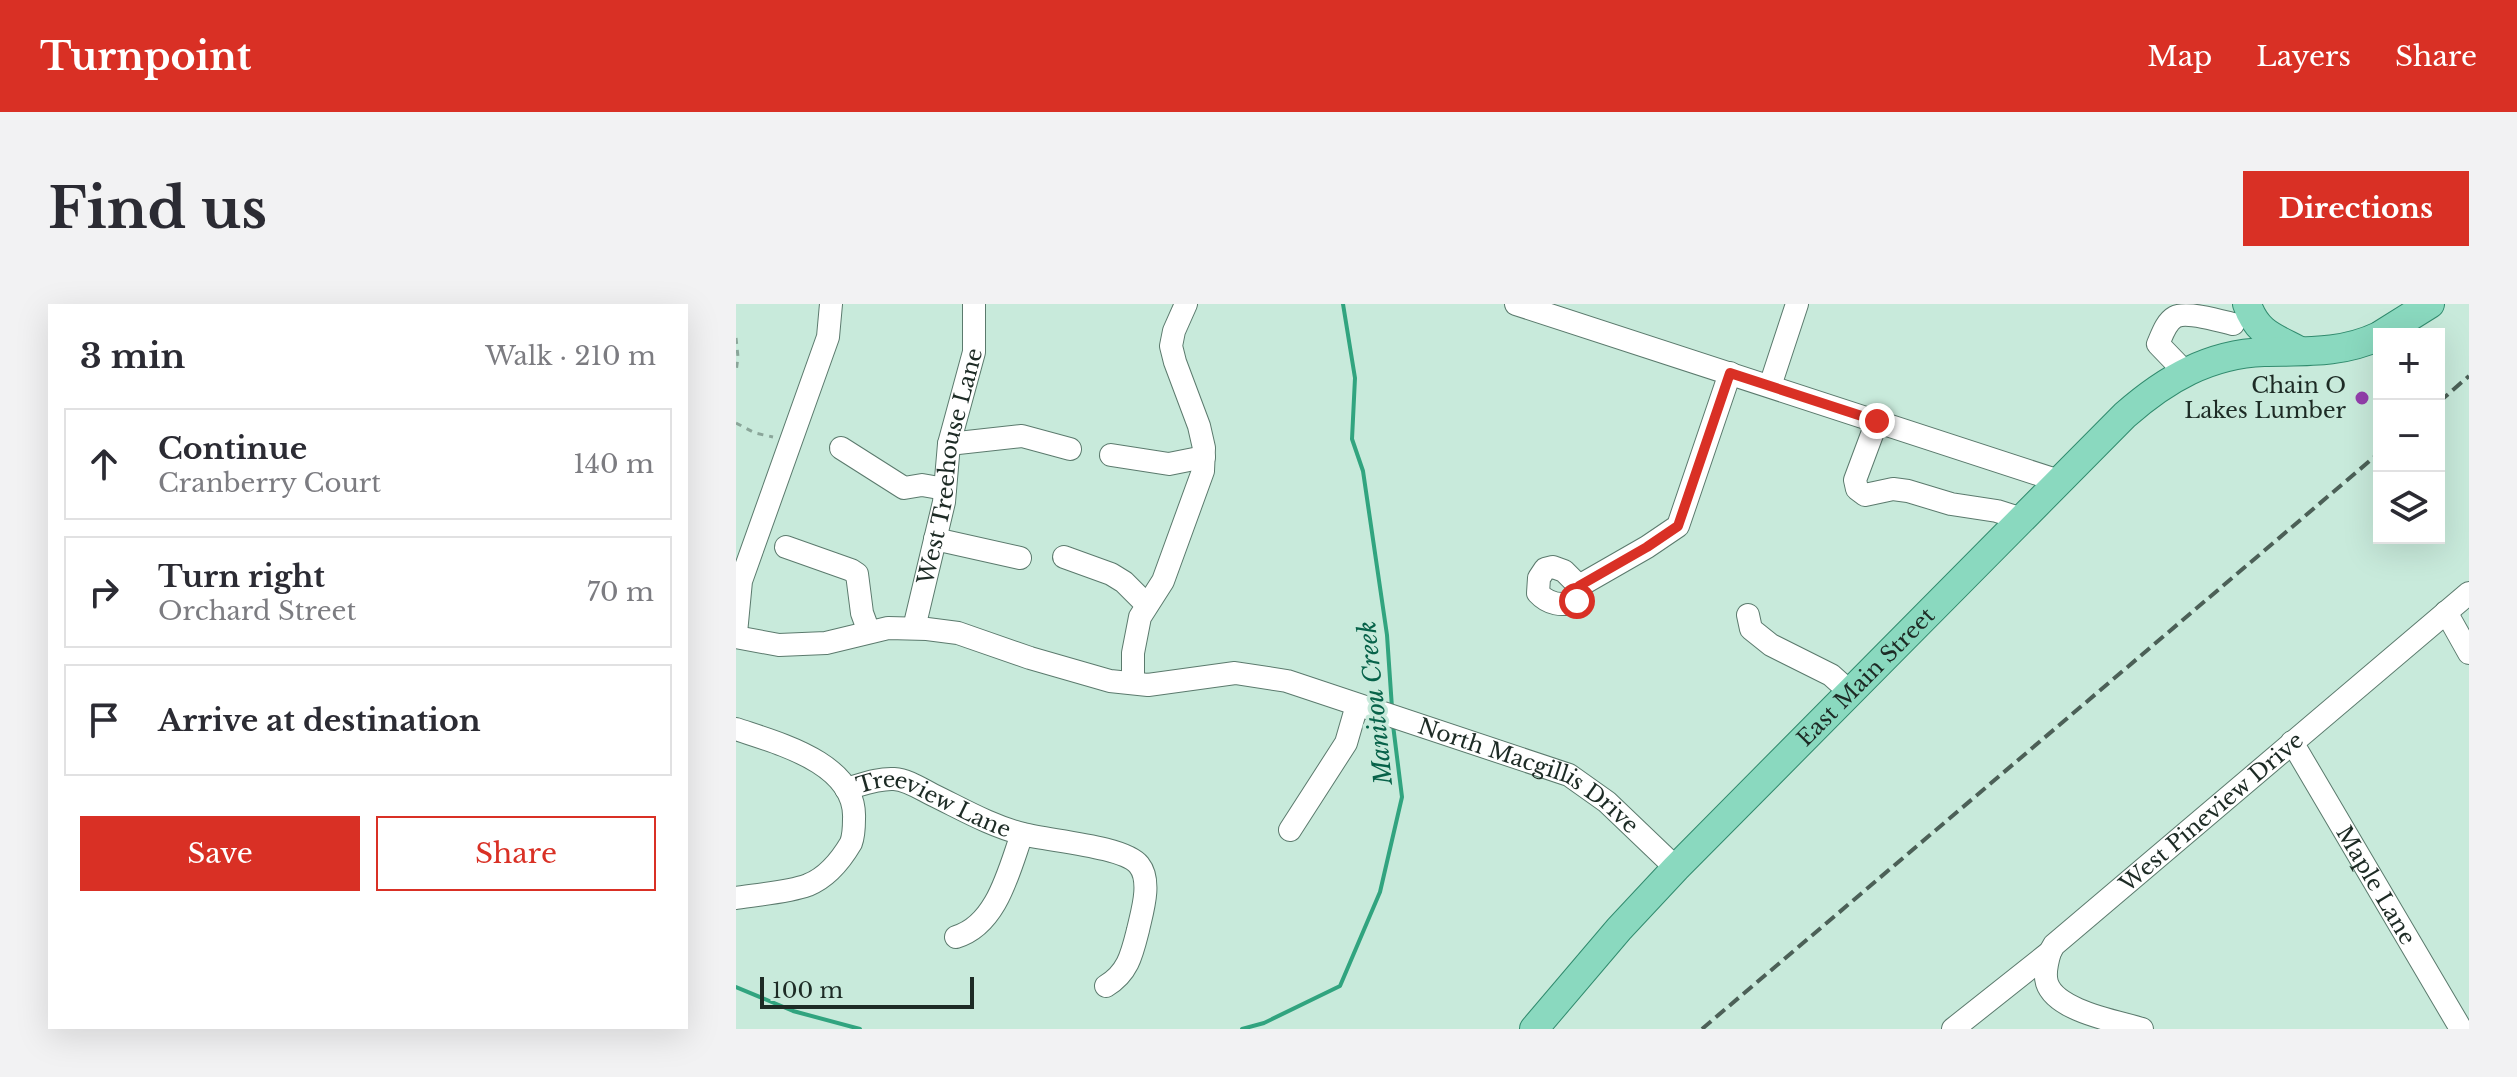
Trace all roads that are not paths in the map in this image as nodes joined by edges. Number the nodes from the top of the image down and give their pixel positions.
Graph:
1 (831, 304) edge
2 (974, 304) edge
3 (1186, 304) edge
4 (1797, 304) edge
5 (2430, 304) edge
6 (1530, 306) edge
7 (2240, 311) edge
8 (2392, 328) edge
9 (2373, 338) edge
10 (2302, 352) junction
11 (2223, 358) junction
12 (2185, 372) junction
13 (1730, 373) junction
14 (1770, 386) junction
15 (1877, 421) junction
16 (949, 444) junction
17 (841, 448) dead end
18 (1070, 449) dead end
19 (1111, 455) dead end
20 (1204, 457) junction
21 (2059, 481) junction
22 (945, 489) junction
23 (2022, 519) junction
24 (935, 539) junction
25 (786, 547) dead end
26 (1064, 557) dead end
27 (1020, 558) dead end
28 (1579, 586) dead end
29 (2469, 593) edge
30 (1147, 605) junction
31 (2446, 612) junction
32 (1748, 615) dead end
33 (914, 628) junction
34 (869, 632) junction
35 (736, 635) edge
36 (2469, 653) edge
37 (1133, 683) junction
38 (1850, 692) junction
39 (1368, 708) junction
40 (736, 729) edge
41 (2292, 742) junction
42 (846, 789) junction
43 (1290, 830) dead end
44 (1022, 834) junction
45 (1676, 868) junction
46 (738, 894) edge
47 (956, 937) dead end
48 (2050, 952) junction
49 (1106, 986) dead end
50 (1534, 1029) edge
51 (1953, 1029) edge
52 (2142, 1029) edge
53 (2461, 1029) edge

1 - 35 street
2 - 16 street, West Treehouse Lane
3 - 20 street
4 - 14 street
5 - 8 main road, East Main Street
6 - 13 street
7 - 10 main road
7 - 11 street
7 - 12 street
9 - 10 main road, East Main Street
10 - 11 main road, East Main Street
11 - 12 main road, East Main Street
12 - 21 main road, East Main Street
13 - 14 street
13 - 28 street
14 - 15 street
15 - 21 street
15 - 23 street
16 - 18 street
16 - 22 street, West Treehouse Lane
17 - 22 street
19 - 20 street
20 - 30 street
21 - 23 main road, East Main Street
22 - 24 street, West Treehouse Lane
23 - 38 main road, East Main Street
24 - 27 street
24 - 33 street, West Treehouse Lane
25 - 34 street
26 - 30 street
29 - 31 street, West Pineview Drive
30 - 37 street
31 - 36 street
31 - 41 street, West Pineview Drive
32 - 38 street
33 - 34 street, North Macgillis Drive
33 - 37 street, North Macgillis Drive
34 - 35 street, North Macgillis Drive
37 - 39 street, North Macgillis Drive
38 - 45 main road, East Main Street
39 - 43 street
39 - 45 street, North Macgillis Drive
40 - 42 street, Treeview Lane
41 - 48 street, West Pineview Drive
41 - 53 street, Maple Lane
42 - 44 street, Treeview Lane
42 - 46 street
44 - 47 street
44 - 49 street, Treeview Lane
45 - 50 main road, East Main Street
48 - 51 street, West Pineview Drive
48 - 52 street

